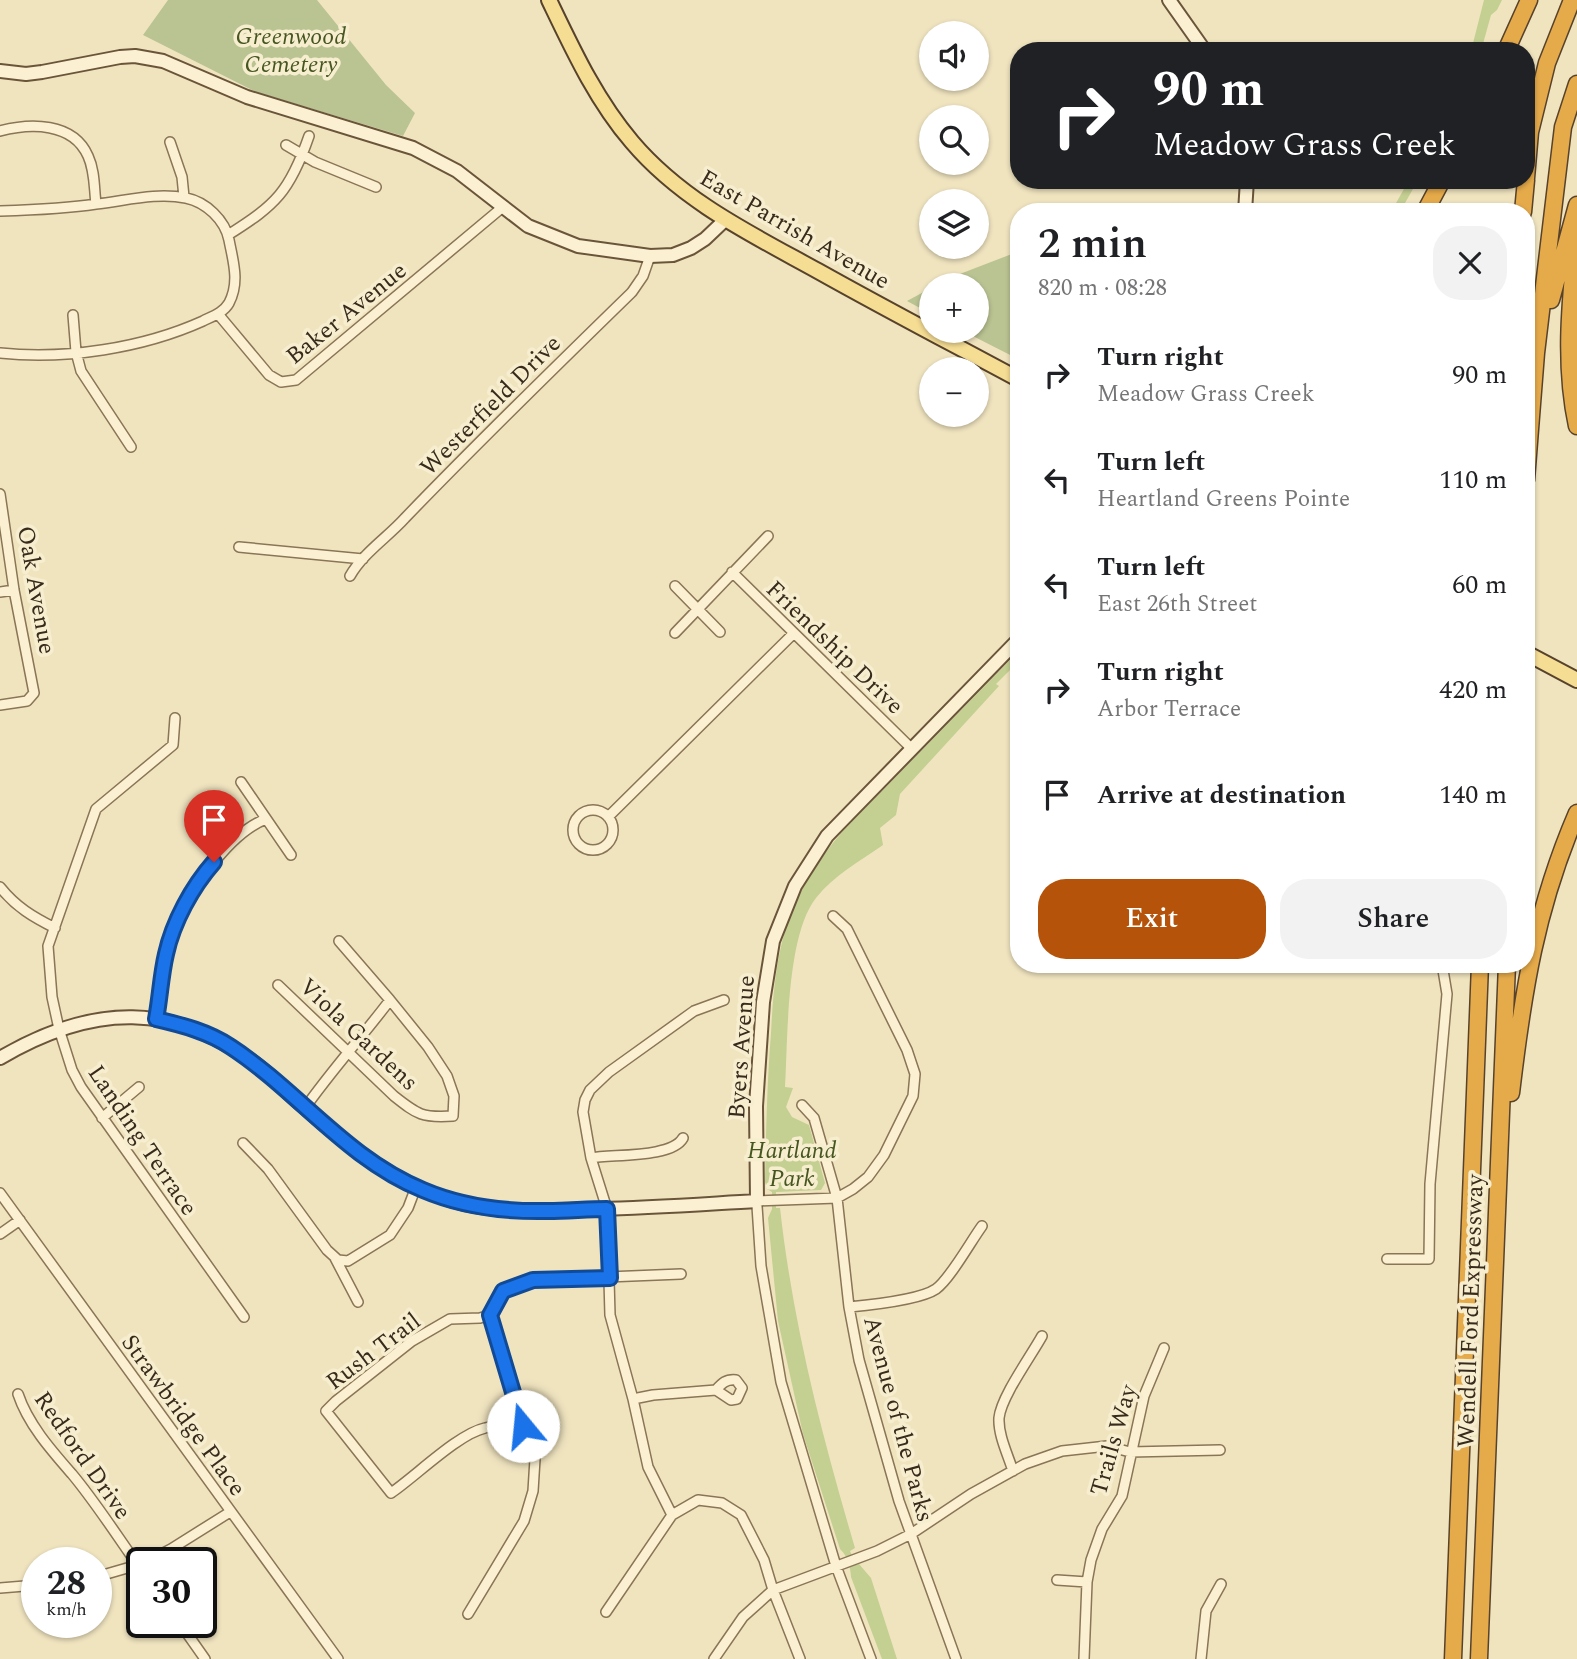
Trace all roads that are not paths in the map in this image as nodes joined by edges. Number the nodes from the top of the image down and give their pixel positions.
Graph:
1 (549, 0) edge
2 (1169, 0) edge
3 (1529, 0) edge
4 (1572, 0) edge
5 (1199, 42) edge
6 (1510, 42) edge
7 (0, 71) edge
8 (1577, 84) edge
9 (1535, 112) edge
10 (0, 131) edge
11 (309, 136) dead end
12 (170, 142) dead end
13 (286, 145) dead end
14 (302, 155) junction
15 (376, 187) dead end
16 (184, 197) junction
17 (96, 204) junction
18 (1577, 205) edge
19 (504, 206) junction
20 (0, 211) edge
21 (724, 220) junction
22 (1577, 231) edge
23 (228, 234) junction
24 (650, 256) junction
25 (218, 314) junction
26 (73, 315) dead end
27 (76, 352) junction
28 (0, 353) edge
29 (1536, 354) junction
30 (1535, 367) edge
31 (1010, 376) edge
32 (1577, 426) edge
33 (131, 447) dead end
34 (0, 494) edge
35 (768, 536) dead end
36 (239, 547) dead end
37 (363, 559) junction
38 (732, 572) junction
39 (350, 576) dead end
40 (675, 586) dead end
41 (14, 590) junction
42 (0, 592) edge
43 (697, 609) junction
44 (720, 632) dead end
45 (675, 633) dead end
46 (794, 633) junction
47 (1010, 648) edge
48 (1535, 658) edge
49 (1577, 680) edge
50 (0, 705) edge
51 (175, 718) dead end
52 (911, 748) junction
53 (241, 782) dead end
54 (1577, 813) edge
55 (608, 817) junction
56 (266, 819) junction
57 (291, 855) dead end
58 (0, 887) edge
59 (833, 916) dead end
60 (55, 929) junction
61 (339, 941) dead end
62 (1535, 942) edge
63 (1443, 973) edge
64 (1480, 973) edge
65 (1507, 973) edge
66 (1527, 973) edge
67 (278, 985) dead end
68 (390, 1000) junction
69 (724, 1000) dead end
70 (156, 1019) junction
71 (59, 1029) junction
72 (350, 1052) junction
73 (0, 1058) edge
74 (139, 1087) dead end
75 (802, 1105) dead end
76 (304, 1108) junction
77 (102, 1118) junction
78 (683, 1138) dead end
79 (243, 1143) dead end
80 (590, 1158) junction
81 (416, 1187) junction
82 (0, 1193) edge
83 (837, 1198) junction
84 (757, 1201) junction
85 (607, 1209) junction
86 (20, 1220) junction
87 (1496, 1221) junction
88 (982, 1226) dead end
89 (0, 1234) edge
90 (335, 1258) junction
91 (1387, 1259) dead end
92 (681, 1273) dead end
93 (610, 1278) junction
94 (358, 1302) dead end
95 (849, 1307) junction
96 (490, 1315) junction
97 (244, 1317) dead end
98 (1042, 1336) dead end
99 (1164, 1348) dead end
100 (716, 1390) dead end
101 (18, 1394) dead end
102 (633, 1399) junction
103 (523, 1426) junction
104 (1220, 1450) dead end
105 (1130, 1452) junction
106 (1013, 1471) junction
107 (230, 1512) junction
108 (673, 1515) junction
109 (911, 1534) junction
110 (127, 1547) edge
111 (174, 1547) edge
112 (836, 1566) junction
113 (1057, 1580) dead end
114 (1087, 1582) junction
115 (1221, 1584) dead end
116 (21, 1586) edge
117 (0, 1588) edge
118 (772, 1590) junction
119 (606, 1612) dead end
120 (468, 1615) dead end
121 (190, 1638) edge
122 (205, 1659) edge
123 (338, 1659) edge
124 (714, 1659) edge
125 (800, 1659) edge
126 (872, 1659) edge
127 (956, 1659) edge
128 (1084, 1659) edge
129 (1201, 1659) edge
130 (1453, 1659) edge
131 (1479, 1659) edge

1 - 21 main road, East Parrish Avenue
2 - 5 street
3 - 6 highway
4 - 9 highway
7 - 19 street
8 - 29 highway
10 - 17 street
11 - 14 street
12 - 16 street
13 - 14 street
14 - 15 street
14 - 23 street
16 - 17 street
16 - 23 street
17 - 20 street
18 - 29 highway
19 - 24 street
19 - 25 street, Baker Avenue
21 - 24 street
21 - 31 main road, East Parrish Avenue
22 - 32 highway
23 - 25 street
24 - 37 street, Westerfield Drive
25 - 27 street
26 - 27 street
27 - 28 street
27 - 33 street
29 - 30 highway
34 - 41 street, Oak Avenue
35 - 38 street
36 - 37 street
37 - 39 street, Westerfield Drive
38 - 43 street
38 - 46 street, Friendship Drive
40 - 43 street
41 - 42 street
41 - 50 street, Oak Avenue
43 - 44 street
43 - 45 street
46 - 52 street, Friendship Drive
46 - 55 street
47 - 52 street, Byers Avenue
48 - 49 main road
51 - 60 street, Landing Terrace
52 - 84 street, Byers Avenue
53 - 56 street
54 - 62 highway
55 - 55 street
56 - 57 street
56 - 70 street
58 - 60 street
59 - 83 street
60 - 71 street, Landing Terrace
61 - 68 street
63 - 91 street
64 - 130 highway, Wendell Ford Expressway
65 - 87 highway, Wendell Ford Expressway
66 - 87 highway
67 - 72 street, Viola Gardens
68 - 72 street
68 - 72 street, Viola Gardens
69 - 80 street
70 - 71 street
70 - 76 street
71 - 73 street
71 - 77 street, Landing Terrace
72 - 76 street
74 - 77 street
75 - 83 street, Avenue of the Parks
76 - 81 street
77 - 97 street, Landing Terrace
78 - 80 street
79 - 90 street
80 - 85 street
81 - 85 street
81 - 90 street
82 - 86 street, Strawbridge Place
83 - 84 street
83 - 95 street, Avenue of the Parks
84 - 85 street
84 - 112 street, Byers Avenue
85 - 93 street
86 - 89 street
86 - 107 street, Strawbridge Place
87 - 131 highway, Wendell Ford Expressway
88 - 95 street
90 - 94 street
92 - 93 street
93 - 96 street
93 - 102 street
95 - 109 street, Avenue of the Parks
96 - 103 street
96 - 103 street, Rush Trail
98 - 106 street
99 - 105 street, Trails Way
100 - 102 street
101 - 110 street, Redford Drive
102 - 108 street
103 - 120 street
104 - 105 street
105 - 106 street
105 - 114 street, Trails Way
106 - 109 street
107 - 111 street
107 - 123 street, Strawbridge Place
108 - 118 street
108 - 119 street
109 - 112 street
109 - 127 street, Avenue of the Parks
112 - 118 street
112 - 126 street, Byers Avenue
113 - 114 street
114 - 128 street, Trails Way
115 - 129 street
116 - 117 street
118 - 124 street
118 - 125 street
121 - 122 street

